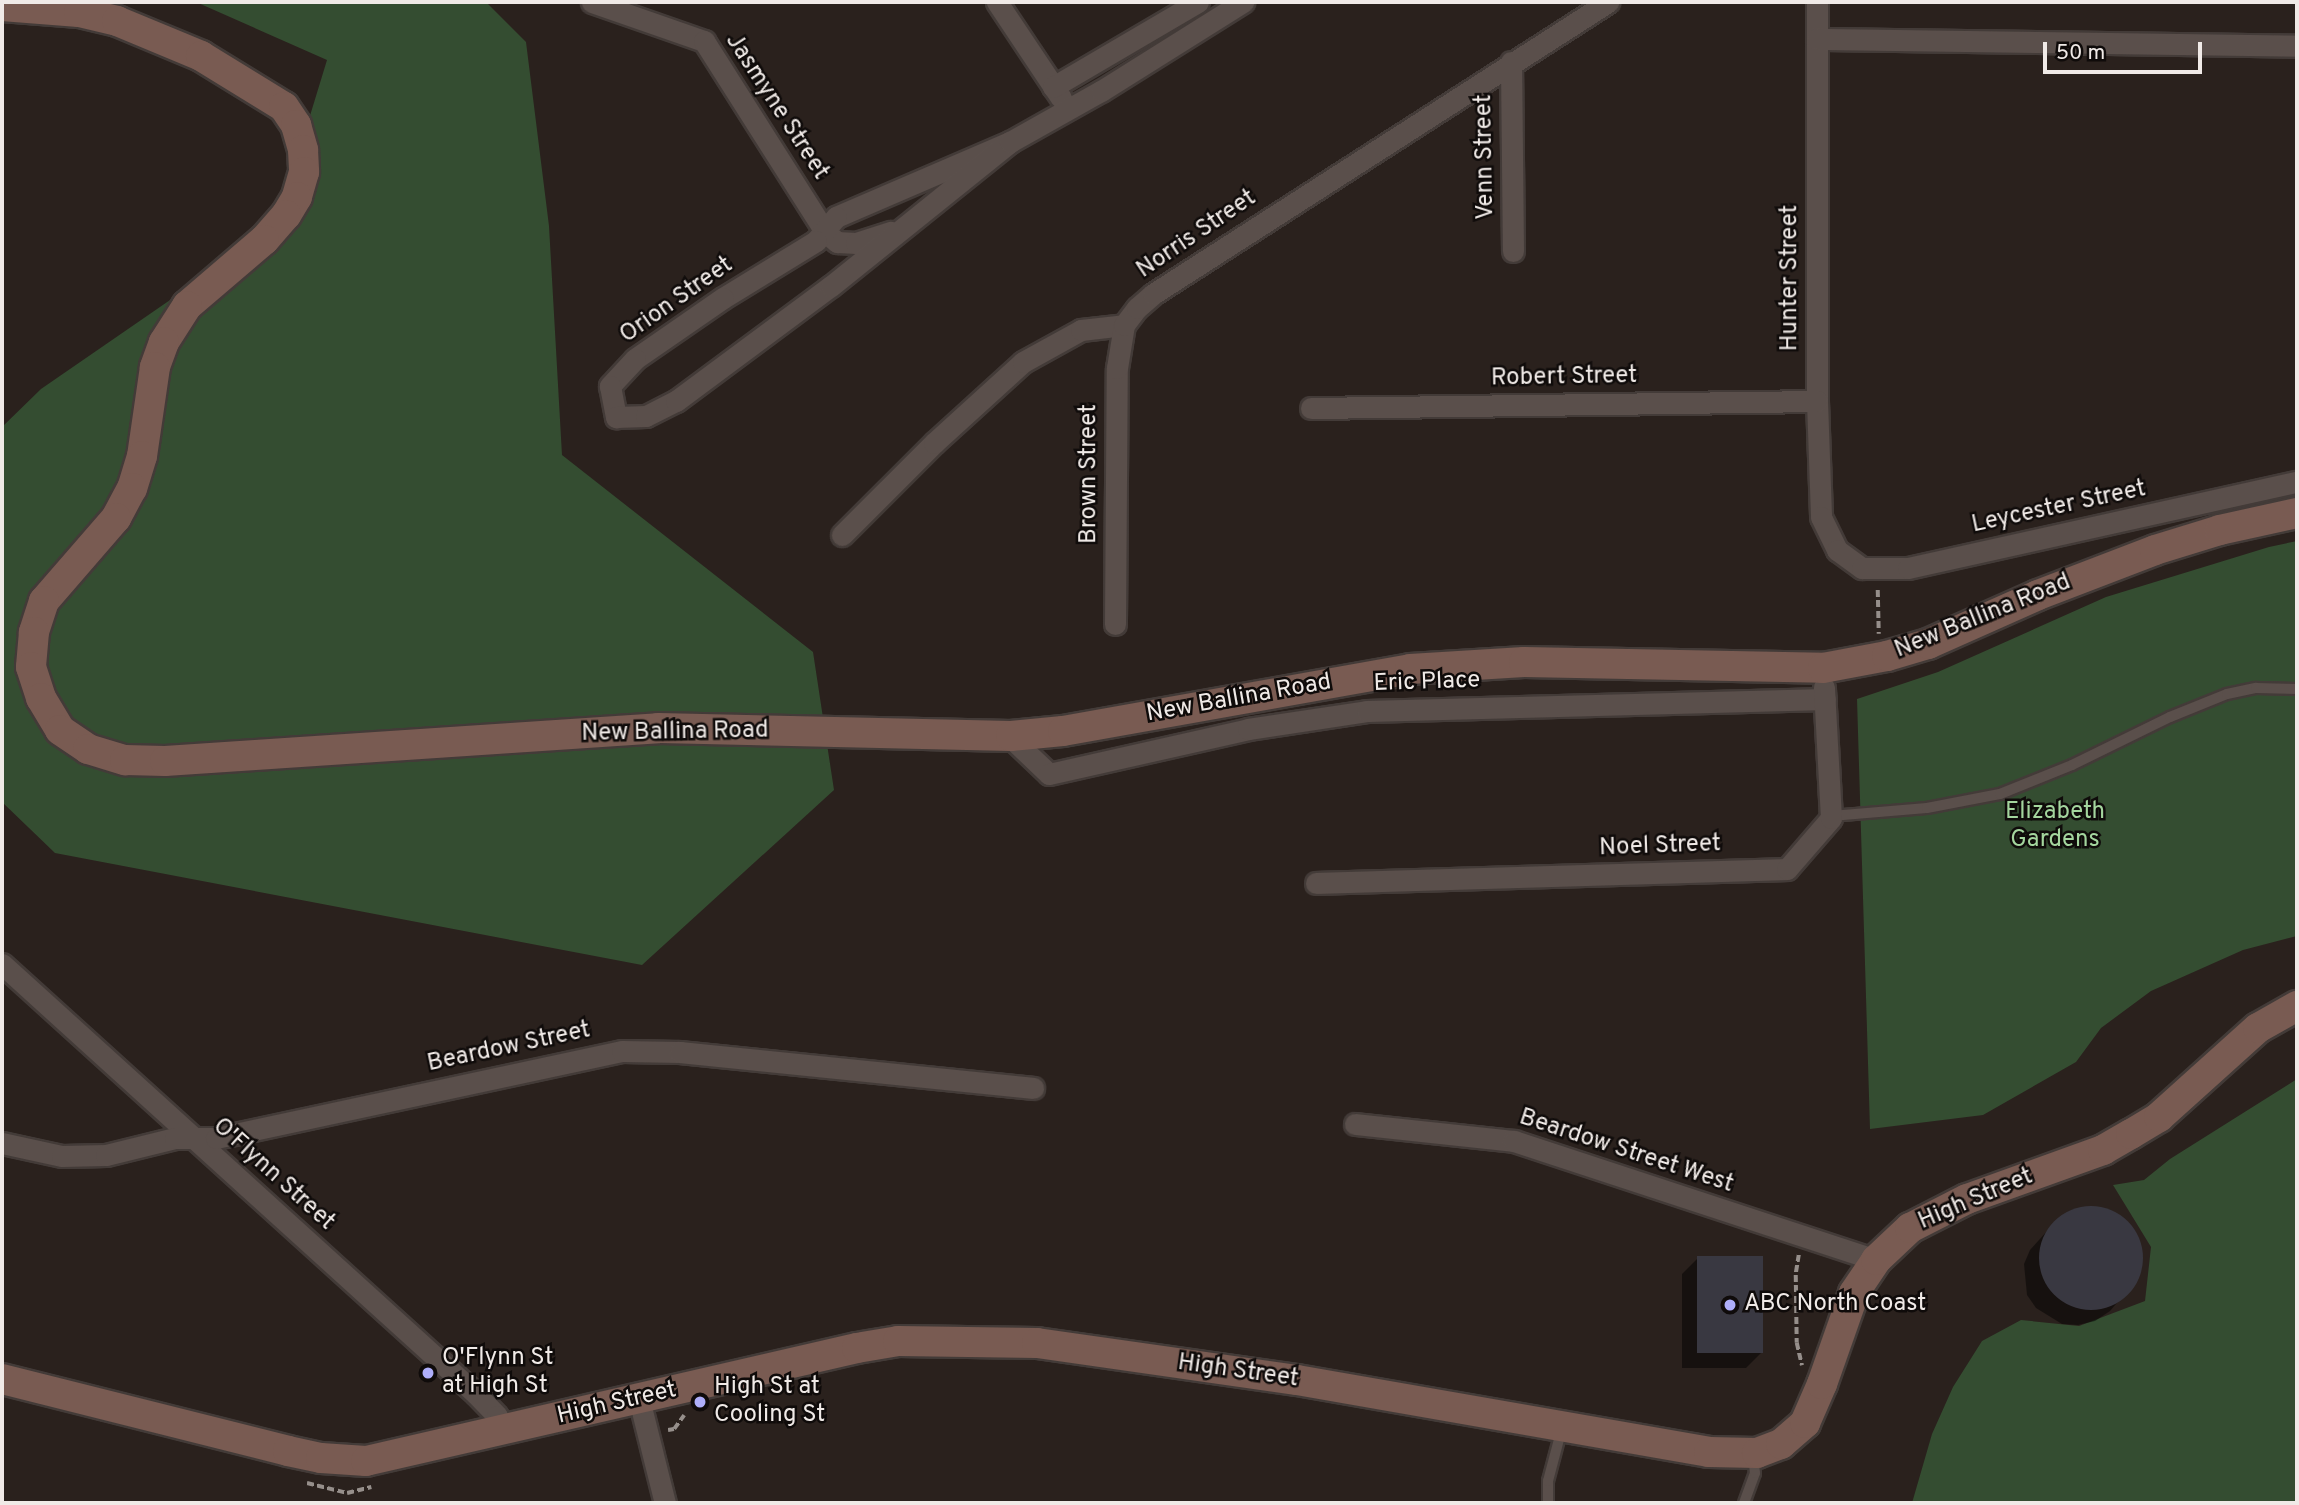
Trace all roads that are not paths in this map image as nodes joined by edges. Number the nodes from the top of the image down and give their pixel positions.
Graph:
1 (592, 2) edge
2 (997, 2) edge
3 (1198, 2) edge
4 (1243, 2) edge
5 (1608, 2) edge
6 (1817, 2) edge
7 (2, 6) edge
8 (1817, 39) junction
9 (2297, 46) edge
10 (1511, 62) junction
11 (1054, 87) junction
12 (1068, 108) junction
13 (1010, 142) junction
14 (900, 229) junction
15 (825, 232) junction
16 (1513, 251) dead end
17 (1124, 326) junction
18 (1817, 401) junction
19 (1311, 408) dead end
20 (2297, 482) edge
21 (2297, 513) edge
22 (842, 535) dead end
23 (1837, 550) joint
24 (1115, 624) dead end
25 (1823, 668) junction
26 (2297, 689) edge
27 (1825, 699) junction
28 (1009, 736) junction
29 (1831, 816) junction
30 (1317, 883) dead end
31 (2, 964) edge
32 (2297, 1006) edge
33 (1033, 1088) dead end
34 (1354, 1124) dead end
35 (193, 1138) junction
36 (2, 1143) edge
37 (1876, 1259) junction
38 (2, 1379) edge
39 (639, 1399) junction
40 (1562, 1428) junction
41 (502, 1430) junction
42 (1752, 1454) junction
43 (665, 1503) edge
44 (1548, 1503) edge
45 (1744, 1503) edge

1 - 15 street, Jasmyne Street
2 - 11 street
3 - 11 street
4 - 12 street, Orion Street
5 - 10 street, Norris Street
6 - 8 street, Hunter Street
7 - 28 street, New Ballina Road
8 - 9 street
8 - 18 street, Hunter Street
10 - 16 street, Venn Street
10 - 17 street, Norris Street
11 - 12 street
12 - 13 street, Orion Street
13 - 14 street, Orion Street
13 - 15 street, Orion Street
14 - 15 street
14 - 15 street, Orion Street
17 - 22 street
17 - 24 street, Brown Street
18 - 19 street, Robert Street
18 - 23 street, Hunter Street
20 - 23 street, Leycester Street
21 - 25 street, New Ballina Road
25 - 27 street
25 - 28 street, New Ballina Road
26 - 29 lane
27 - 28 street, Eric Place
27 - 29 street
29 - 30 street, Noel Street
31 - 35 street, O'Flynn Street
32 - 37 street, High Street
33 - 35 street, Beardow Street
34 - 37 street, Beardow Street West
35 - 36 street, Beardow Street
35 - 41 street, O'Flynn Street
37 - 42 street, High Street
38 - 41 street, High Street
39 - 40 street, High Street
39 - 41 street, High Street
39 - 43 street
40 - 42 street, High Street
40 - 44 lane
42 - 45 lane

